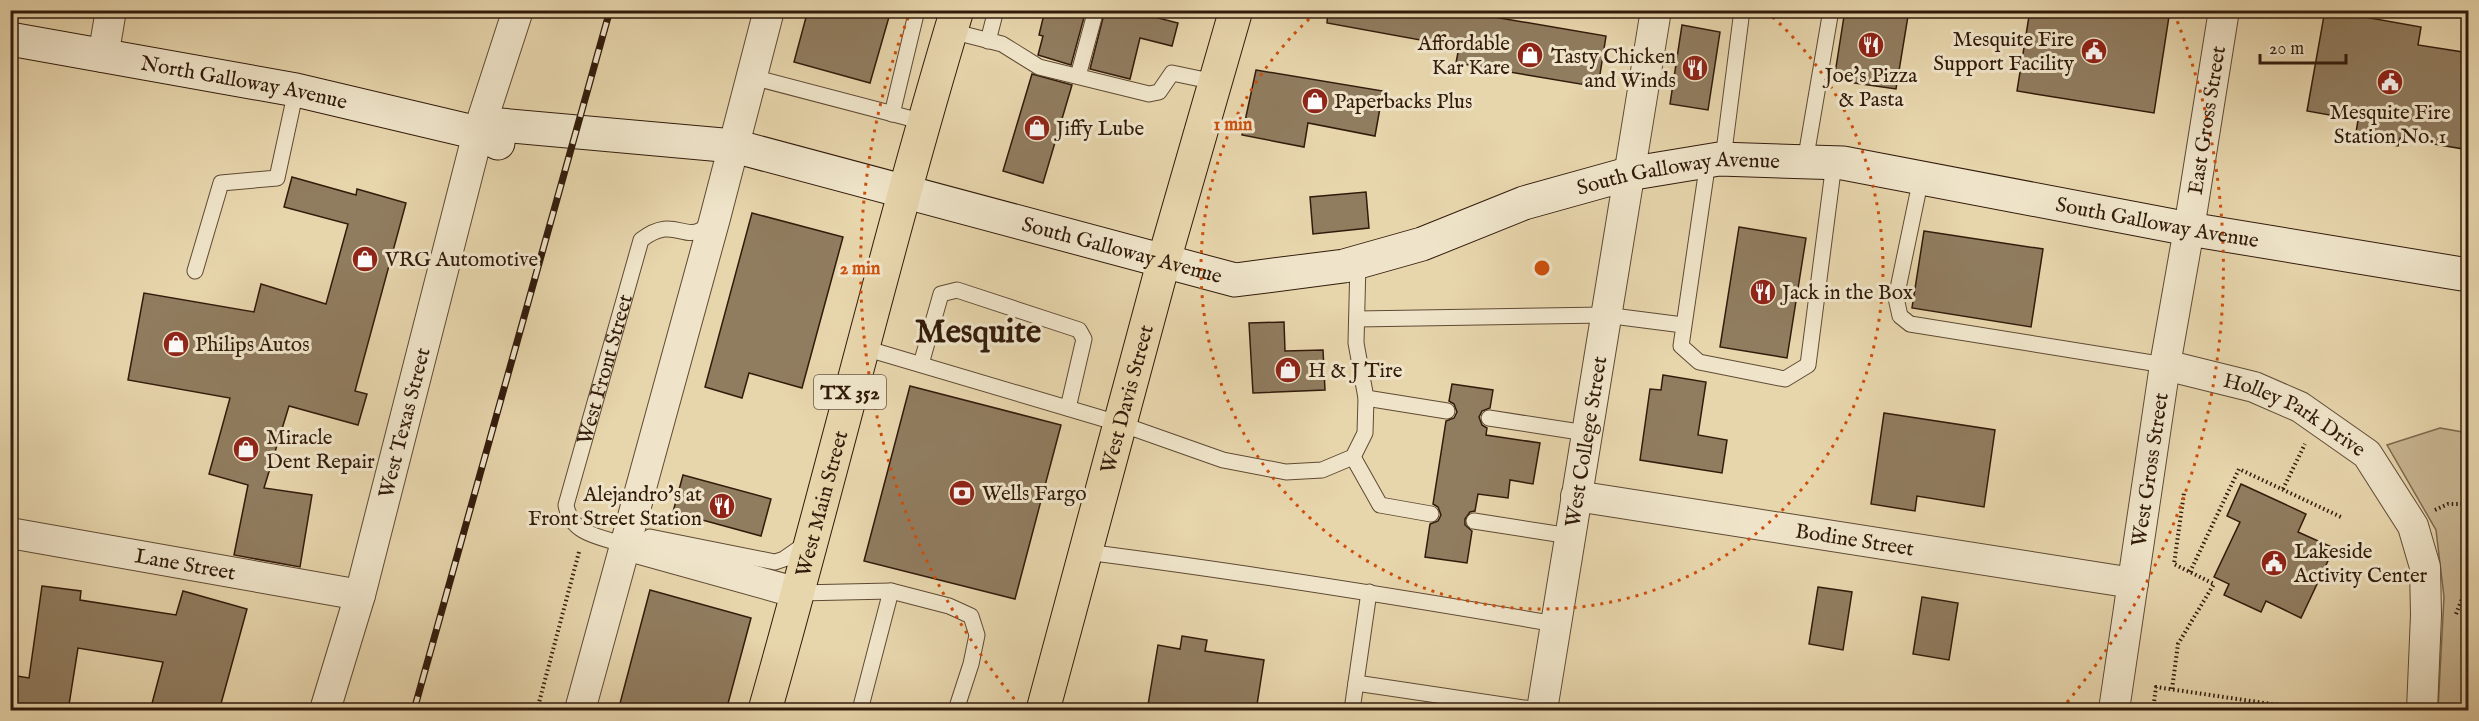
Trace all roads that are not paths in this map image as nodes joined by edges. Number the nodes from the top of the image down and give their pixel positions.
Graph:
1 (111, 10) edge
2 (518, 10) edge
3 (769, 10) edge
4 (917, 10) edge
5 (996, 10) edge
6 (1096, 10) edge
7 (1656, 10) edge
8 (1742, 10) edge
9 (1831, 10) edge
10 (2224, 10) edge
11 (1235, 11) edge
12 (954, 21) edge
13 (10, 39) edge
14 (988, 41) junction
15 (104, 57) junction
16 (1078, 76) junction
17 (752, 77) junction
18 (1215, 82) junction
19 (296, 90) junction
20 (892, 114) junction
21 (924, 122) junction
22 (478, 132) junction
23 (734, 146) junction
24 (1715, 160) junction
25 (1819, 162) junction
26 (1628, 174) junction
27 (1921, 178) junction
28 (903, 192) junction
29 (715, 219) junction
30 (2189, 229) junction
31 (1164, 260) junction
32 (1358, 262) junction
33 (195, 271) dead end
34 (2469, 275) edge
35 (1605, 315) junction
36 (1357, 319) junction
37 (1683, 325) junction
38 (861, 347) junction
39 (921, 364) junction
40 (2164, 365) junction
41 (1366, 398) junction
42 (1068, 408) junction
43 (1447, 411) dead end
44 (1489, 418) dead end
45 (1121, 424) junction
46 (1586, 433) junction
47 (1353, 457) junction
48 (1576, 496) junction
49 (1431, 514) dead end
50 (1474, 521) dead end
51 (10, 533) edge
52 (1570, 536) junction
53 (627, 538) junction
54 (812, 540) junction
55 (1086, 552) junction
56 (2133, 583) junction
57 (891, 591) junction
58 (1369, 592) junction
59 (798, 593) junction
60 (360, 595) junction
61 (1556, 624) junction
62 (1356, 683) junction
63 (325, 711) edge
64 (580, 711) edge
65 (765, 711) edge
66 (860, 711) edge
67 (956, 711) edge
68 (1043, 711) edge
69 (1352, 711) edge
70 (1538, 711) edge
71 (1542, 711) edge
72 (2114, 711) edge
73 (2422, 711) edge

1 - 15 street
2 - 22 street, West Texas Street
3 - 17 street
4 - 20 lane
5 - 14 lane
6 - 16 lane
7 - 26 street, West College Street
8 - 24 lane
9 - 25 lane
10 - 30 street, East Gross Street
11 - 18 main road, West Davis Street
12 - 14 lane
12 - 21 main road, TX 352
13 - 15 main road, North Galloway Avenue
14 - 16 lane
15 - 19 main road, North Galloway Avenue
16 - 18 lane
17 - 20 lane
17 - 23 street
18 - 31 main road, West Davis Street
19 - 22 main road, North Galloway Avenue
19 - 33 lane
20 - 21 lane
21 - 28 main road, TX 352
22 - 23 main road, North Galloway Avenue
22 - 60 street, West Texas Street
23 - 28 main road, North Galloway Avenue
23 - 29 street
24 - 25 main road, South Galloway Avenue
24 - 26 main road, South Galloway Avenue
24 - 37 lane
25 - 27 main road, South Galloway Avenue
25 - 37 lane
26 - 32 main road, South Galloway Avenue
26 - 35 street, West College Street
27 - 30 main road, South Galloway Avenue
27 - 40 lane
28 - 31 main road, South Galloway Avenue
28 - 38 main road, West Main Street / TX 352
29 - 53 street
29 - 53 lane, West Front Street
30 - 34 main road, South Galloway Avenue
30 - 40 street, West Gross Street
31 - 32 main road, South Galloway Avenue
31 - 45 main road, West Davis Street
32 - 36 lane
35 - 36 lane
35 - 37 lane
35 - 46 street, West College Street
36 - 41 lane
38 - 39 lane
38 - 54 main road, West Main Street / TX 352
39 - 42 lane
39 - 42 lane
40 - 56 street, West Gross Street
40 - 73 street, Holley Park Drive
41 - 43 lane
41 - 47 lane
42 - 45 lane
44 - 46 lane
45 - 47 lane
45 - 55 main road, West Davis Street
46 - 48 street, West College Street
47 - 49 lane
48 - 52 street, West College Street
48 - 56 street, Bodine Street
50 - 52 lane
51 - 60 street, Lane Street
52 - 61 street, West College Street
53 - 54 lane
53 - 59 street
53 - 64 street
54 - 59 main road, West Main Street / TX 352
55 - 58 lane
55 - 68 main road, West Davis Street
56 - 72 street, West Gross Street
57 - 59 lane
57 - 66 lane
57 - 67 lane
58 - 61 lane
58 - 62 lane
59 - 65 main road, West Main Street / TX 352
60 - 63 street, West Texas Street
61 - 71 street, West College Street
62 - 69 lane
62 - 70 lane

